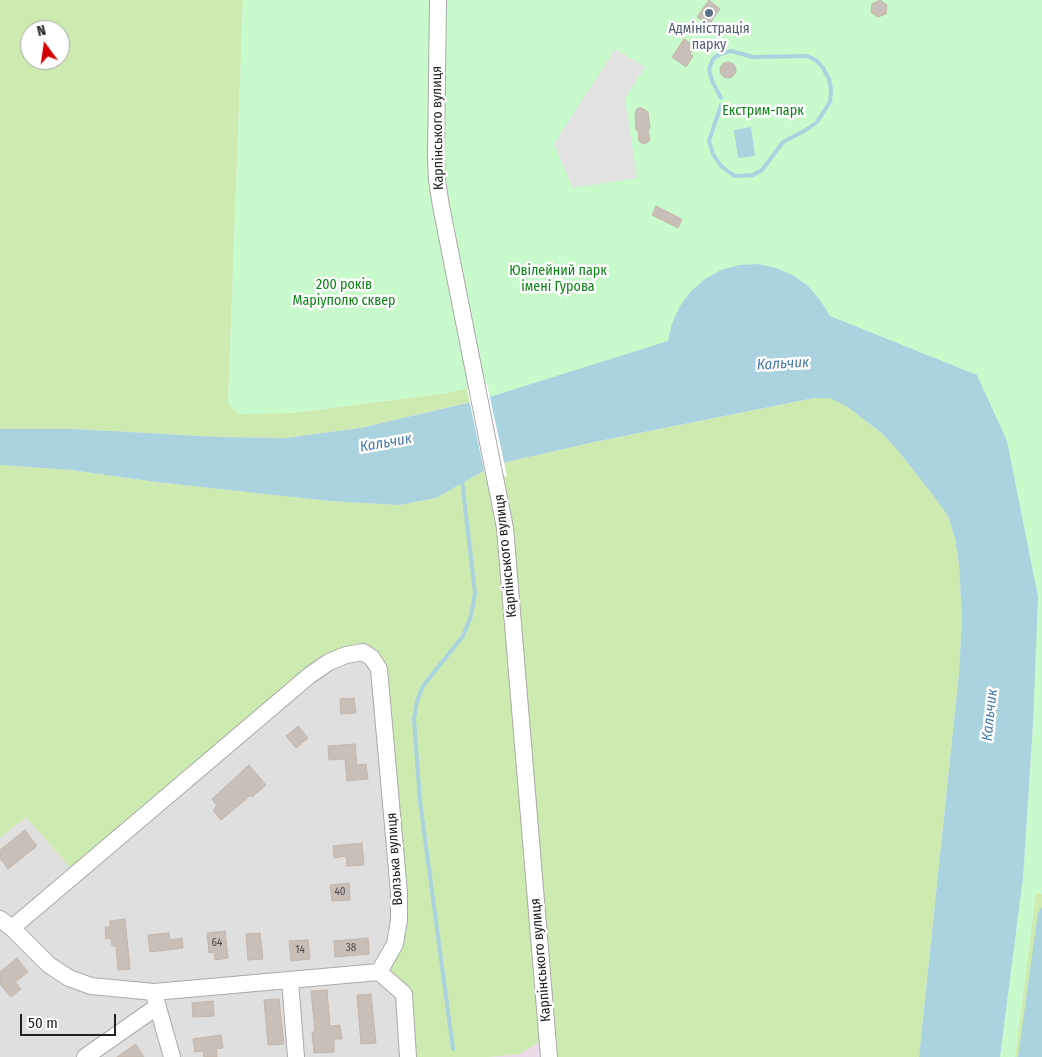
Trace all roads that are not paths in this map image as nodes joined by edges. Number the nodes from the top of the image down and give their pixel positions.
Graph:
1 (438, 0) edge
2 (6, 924) edge
3 (379, 972) junction
4 (290, 980) junction
5 (156, 999) junction
6 (84, 1057) edge
7 (172, 1057) edge
8 (296, 1057) edge
9 (408, 1057) edge
10 (549, 1057) edge

1 - 10 street, Карпінського вулиця
2 - 3 street, Волзька вулиця
2 - 5 street
3 - 4 street
3 - 9 street
4 - 5 street
4 - 8 street
5 - 6 street
5 - 7 street

